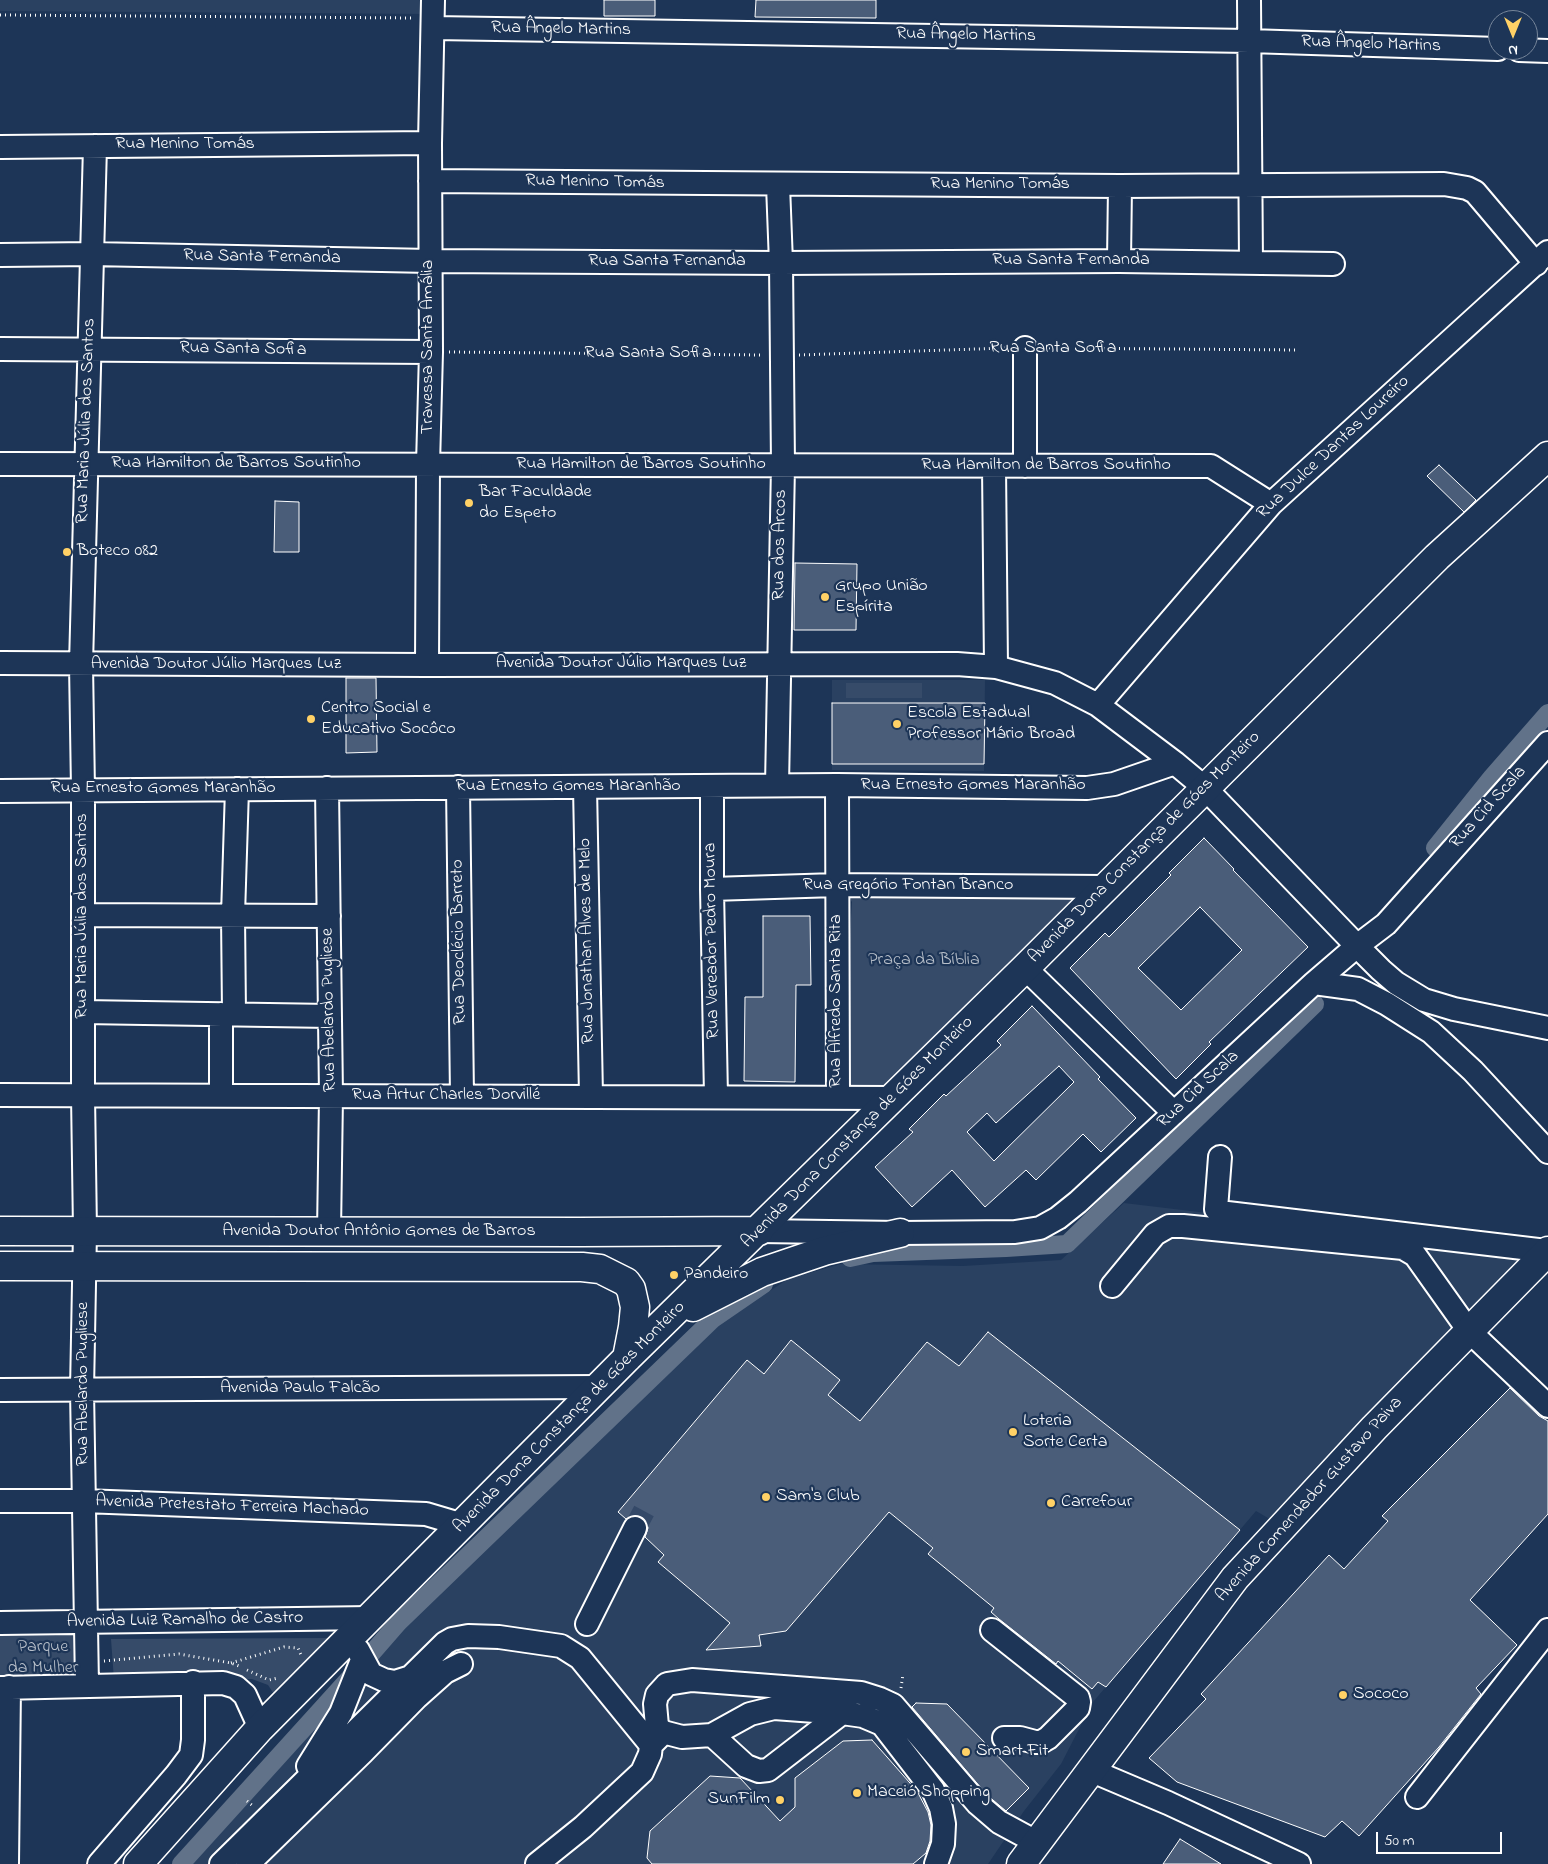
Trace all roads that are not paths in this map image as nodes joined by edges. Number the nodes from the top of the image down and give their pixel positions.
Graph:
1 (1249, 0) edge
2 (434, 15) edge
3 (1249, 41) junction
4 (1488, 49) edge
5 (430, 143) junction
6 (95, 146) junction
7 (0, 147) edge
8 (430, 181) junction
9 (778, 185) junction
10 (1120, 186) junction
11 (1251, 186) junction
12 (92, 254) junction
13 (0, 255) edge
14 (1542, 258) edge
15 (430, 261) junction
16 (1119, 261) junction
17 (781, 263) junction
18 (1251, 263) junction
19 (1333, 264) dead end
20 (1025, 348) road end
21 (0, 349) edge
22 (90, 349) junction
23 (430, 352) junction
24 (1548, 456) edge
25 (0, 464) edge
26 (86, 464) junction
27 (428, 465) junction
28 (783, 465) junction
29 (994, 466) junction
30 (1025, 466) junction
31 (1271, 504) junction
32 (0, 663) edge
33 (81, 664) junction
34 (779, 664) junction
35 (428, 665) junction
36 (996, 667) junction
37 (1098, 705) junction
38 (1137, 734) junction
39 (1548, 743) edge
40 (1175, 763) junction
41 (1135, 777) junction
42 (776, 785) junction
43 (837, 785) junction
44 (712, 786) junction
45 (585, 787) junction
46 (327, 788) junction
47 (458, 788) junction
48 (1205, 788) junction
49 (237, 789) junction
50 (0, 790) edge
51 (83, 790) junction
52 (836, 885) junction
53 (1105, 887) junction
54 (712, 889) junction
55 (83, 915) junction
56 (233, 915) junction
57 (329, 916) junction
58 (1357, 946) junction
59 (1025, 968) junction
60 (1314, 983) junction
61 (83, 1012) junction
62 (228, 1014) junction
63 (330, 1016) junction
64 (1548, 1028) edge
65 (0, 1095) edge
66 (83, 1095) junction
67 (221, 1095) junction
68 (331, 1096) junction
69 (462, 1096) junction
70 (591, 1096) junction
71 (716, 1096) junction
72 (838, 1097) junction
73 (892, 1098) junction
74 (1174, 1113) junction
75 (1548, 1152) edge
76 (1220, 1157) dead end
77 (0, 1231) edge
78 (85, 1231) junction
79 (758, 1231) junction
80 (329, 1232) junction
81 (580, 1232) junction
82 (900, 1233) junction
83 (1548, 1251) edge
84 (0, 1266) edge
85 (84, 1266) junction
86 (582, 1267) junction
87 (1112, 1286) dead end
88 (665, 1322) junction
89 (1469, 1331) junction
90 (627, 1358) junction
91 (600, 1387) junction
92 (0, 1390) edge
93 (82, 1390) junction
94 (1548, 1406) edge
95 (0, 1501) edge
96 (83, 1501) junction
97 (463, 1525) junction
98 (635, 1528) tunnel mouth
99 (0, 1623) edge
100 (87, 1623) junction
101 (588, 1624) dead end
102 (363, 1626) junction
103 (992, 1630) dead end
104 (1548, 1630) edge
105 (362, 1660) junction
106 (460, 1664) dead end
107 (410, 1677) junction
108 (193, 1682) junction
109 (87, 1685) junction
110 (5, 1688) edge
111 (842, 1713) junction
112 (260, 1728) junction
113 (712, 1735) junction
114 (657, 1738) junction
115 (1004, 1738) dead end
116 (1090, 1770) junction
117 (293, 1792) junction
118 (1418, 1797) dead end
119 (1036, 1842) junction
120 (7, 1864) edge
121 (99, 1864) edge
122 (138, 1864) edge
123 (221, 1864) edge
124 (248, 1864) edge
125 (537, 1864) edge
126 (936, 1864) edge
127 (1021, 1864) edge
128 (1298, 1864) edge

1 - 3 street
2 - 3 street, Rua Ângelo Martins
2 - 5 street, Travessa Santa Amália
3 - 4 street, Rua Ângelo Martins
3 - 11 street
5 - 6 street, Rua Menino Tomás
5 - 8 street, Travessa Santa Amália
6 - 7 street, Rua Menino Tomás
6 - 12 street, Rua Maria Júlia dos Santos
8 - 9 street, Rua Menino Tomás
8 - 15 street, Travessa Santa Amália
9 - 10 street, Rua Menino Tomás
9 - 17 street, Rua dos Arcos
10 - 11 street, Rua Menino Tomás
10 - 16 street
11 - 14 street, Rua Menino Tomás
11 - 18 street
12 - 13 street, Rua Santa Fernanda
12 - 15 street, Rua Santa Fernanda
12 - 22 street, Rua Maria Júlia dos Santos
14 - 31 street, Rua Dulce Dantas Loureiro
15 - 17 street, Rua Santa Fernanda
15 - 23 street, Travessa Santa Amália
16 - 17 street, Rua Santa Fernanda
16 - 18 street, Rua Santa Fernanda
17 - 28 street, Rua dos Arcos
18 - 19 street, Rua Santa Fernanda
20 - 30 street
21 - 22 street, Rua Santa Sofia
22 - 23 street, Rua Santa Sofia
22 - 26 street, Rua Maria Júlia dos Santos
23 - 27 street, Travessa Santa Amália
24 - 48 main road, Avenida Dona Constança de Góes Monteiro
25 - 26 street, Rua Hamilton de Barros Soutinho
26 - 27 street, Rua Hamilton de Barros Soutinho
26 - 33 street, Rua Maria Júlia dos Santos
27 - 28 street, Rua Hamilton de Barros Soutinho
27 - 35 street, Travessa Santa Amália
28 - 29 street, Rua Hamilton de Barros Soutinho
28 - 34 street, Rua dos Arcos
29 - 30 street, Rua Hamilton de Barros Soutinho
29 - 36 street
30 - 31 street, Rua Hamilton de Barros Soutinho
31 - 37 street, Rua Dulce Dantas Loureiro
32 - 33 street, Avenida Doutor Júlio Marques Luz
33 - 35 street, Avenida Doutor Júlio Marques Luz
33 - 51 street, Rua Maria Júlia dos Santos
34 - 35 street, Avenida Doutor Júlio Marques Luz
34 - 36 street, Avenida Doutor Júlio Marques Luz
34 - 42 street, Rua dos Arcos
36 - 37 street, Avenida Doutor Júlio Marques Luz
37 - 38 street, Avenida Doutor Júlio Marques Luz
38 - 40 street, Avenida Doutor Júlio Marques Luz
38 - 41 street
39 - 58 street, Rua Cid Scala
40 - 41 street, Rua Ernesto Gomes Maranhão
40 - 48 street, Avenida Doutor Júlio Marques Luz
41 - 43 street, Rua Ernesto Gomes Maranhão
42 - 43 street, Rua Ernesto Gomes Maranhão
42 - 44 street, Rua Ernesto Gomes Maranhão
43 - 52 street, Rua Alfredo Santa Rita
44 - 45 street, Rua Ernesto Gomes Maranhão
44 - 54 street, Rua Vereador Pedro Moura
45 - 47 street, Rua Ernesto Gomes Maranhão
45 - 70 street, Rua Jonathan Alves de Melo
46 - 47 street, Rua Ernesto Gomes Maranhão
46 - 49 street, Rua Ernesto Gomes Maranhão
46 - 57 street, Rua Abelardo Pugliese
47 - 69 street, Rua Deoclécio Barreto
48 - 53 main road, Avenida Dona Constança de Góes Monteiro
48 - 58 street, Avenida Doutor Júlio Marques Luz
49 - 51 street, Rua Ernesto Gomes Maranhão
49 - 56 street
50 - 51 street, Rua Ernesto Gomes Maranhão
51 - 55 street, Rua Maria Júlia dos Santos
52 - 53 street, Rua Gregório Fontan Branco
52 - 54 street, Rua Gregório Fontan Branco
52 - 72 street, Rua Alfredo Santa Rita
53 - 59 main road, Avenida Dona Constança de Góes Monteiro
54 - 71 street, Rua Vereador Pedro Moura
55 - 56 street
55 - 61 street, Rua Maria Júlia dos Santos
56 - 57 street
56 - 62 street
57 - 63 street, Rua Abelardo Pugliese
58 - 60 street, Rua Cid Scala
58 - 64 street, Avenida Doutor Júlio Marques Luz
59 - 73 main road, Avenida Dona Constança de Góes Monteiro
59 - 74 street
60 - 74 street, Rua Cid Scala
60 - 75 street
61 - 62 street
61 - 66 street, Rua Maria Júlia dos Santos
62 - 63 street
62 - 67 street
63 - 68 street, Rua Abelardo Pugliese
65 - 66 street, Rua Artur Charles Dorvillé
66 - 67 street, Rua Artur Charles Dorvillé
66 - 78 street, Rua Maria Júlia dos Santos
67 - 68 street, Rua Artur Charles Dorvillé
68 - 69 street, Rua Artur Charles Dorvillé
68 - 80 street, Rua Abelardo Pugliese
69 - 70 street, Rua Artur Charles Dorvillé
70 - 71 street, Rua Artur Charles Dorvillé
71 - 72 street, Rua Artur Charles Dorvillé
72 - 73 street, Rua Artur Charles Dorvillé
73 - 79 main road, Avenida Dona Constança de Góes Monteiro
74 - 82 street, Rua Cid Scala
76 - 83 street
77 - 78 main road, Avenida Doutor Antônio Gomes de Barros
78 - 80 main road, Avenida Doutor Antônio Gomes de Barros
78 - 85 street, Rua Maria Júlia dos Santos
79 - 81 main road, Avenida Doutor Antônio Gomes de Barros
79 - 82 street, Rua Cid Scala
79 - 88 main road, Avenida Dona Constança de Góes Monteiro
80 - 81 main road, Avenida Doutor Antônio Gomes de Barros
81 - 86 main road
82 - 88 main road
83 - 89 main road, Avenida Comendador Gustavo Paiva
84 - 85 main road, Avenida Doutor Antônio Gomes de Barros
85 - 86 main road, Avenida Doutor Antônio Gomes de Barros
85 - 93 street, Rua Abelardo Pugliese
86 - 90 main road, Avenida Doutor Antônio Gomes de Barros
87 - 89 street
88 - 90 main road, Avenida Dona Constança de Góes Monteiro
89 - 94 street
89 - 116 main road, Avenida Comendador Gustavo Paiva
90 - 91 main road, Avenida Dona Constança de Góes Monteiro
91 - 93 street, Avenida Paulo Falcão
91 - 97 main road, Avenida Dona Constança de Góes Monteiro
92 - 93 street, Avenida Paulo Falcão
93 - 96 street, Rua Abelardo Pugliese
95 - 96 street, Avenida Pretestato Ferreira Machado
96 - 97 street, Avenida Pretestato Ferreira Machado
96 - 100 street, Rua Abelardo Pugliese
97 - 102 main road, Avenida Dona Constança de Góes Monteiro
98 - 101 street
99 - 100 street, Avenida Luiz Ramalho de Castro
100 - 102 street, Avenida Luiz Ramalho de Castro
100 - 109 street, Rua Abelardo Pugliese
102 - 105 street
102 - 112 main road, Avenida Dona Constança de Góes Monteiro
103 - 115 street
104 - 118 street
105 - 107 street
105 - 117 street
106 - 124 street
107 - 114 street
107 - 117 street
108 - 109 street
108 - 112 street
108 - 121 street
109 - 110 street
110 - 120 street
111 - 113 street
111 - 113 street
111 - 126 street
112 - 122 main road, Avenida Dona Constança de Góes Monteiro
113 - 114 street
114 - 119 street
114 - 125 street
116 - 119 main road, Avenida Comendador Gustavo Paiva
116 - 128 street
117 - 123 street
119 - 127 main road, Avenida Comendador Gustavo Paiva

